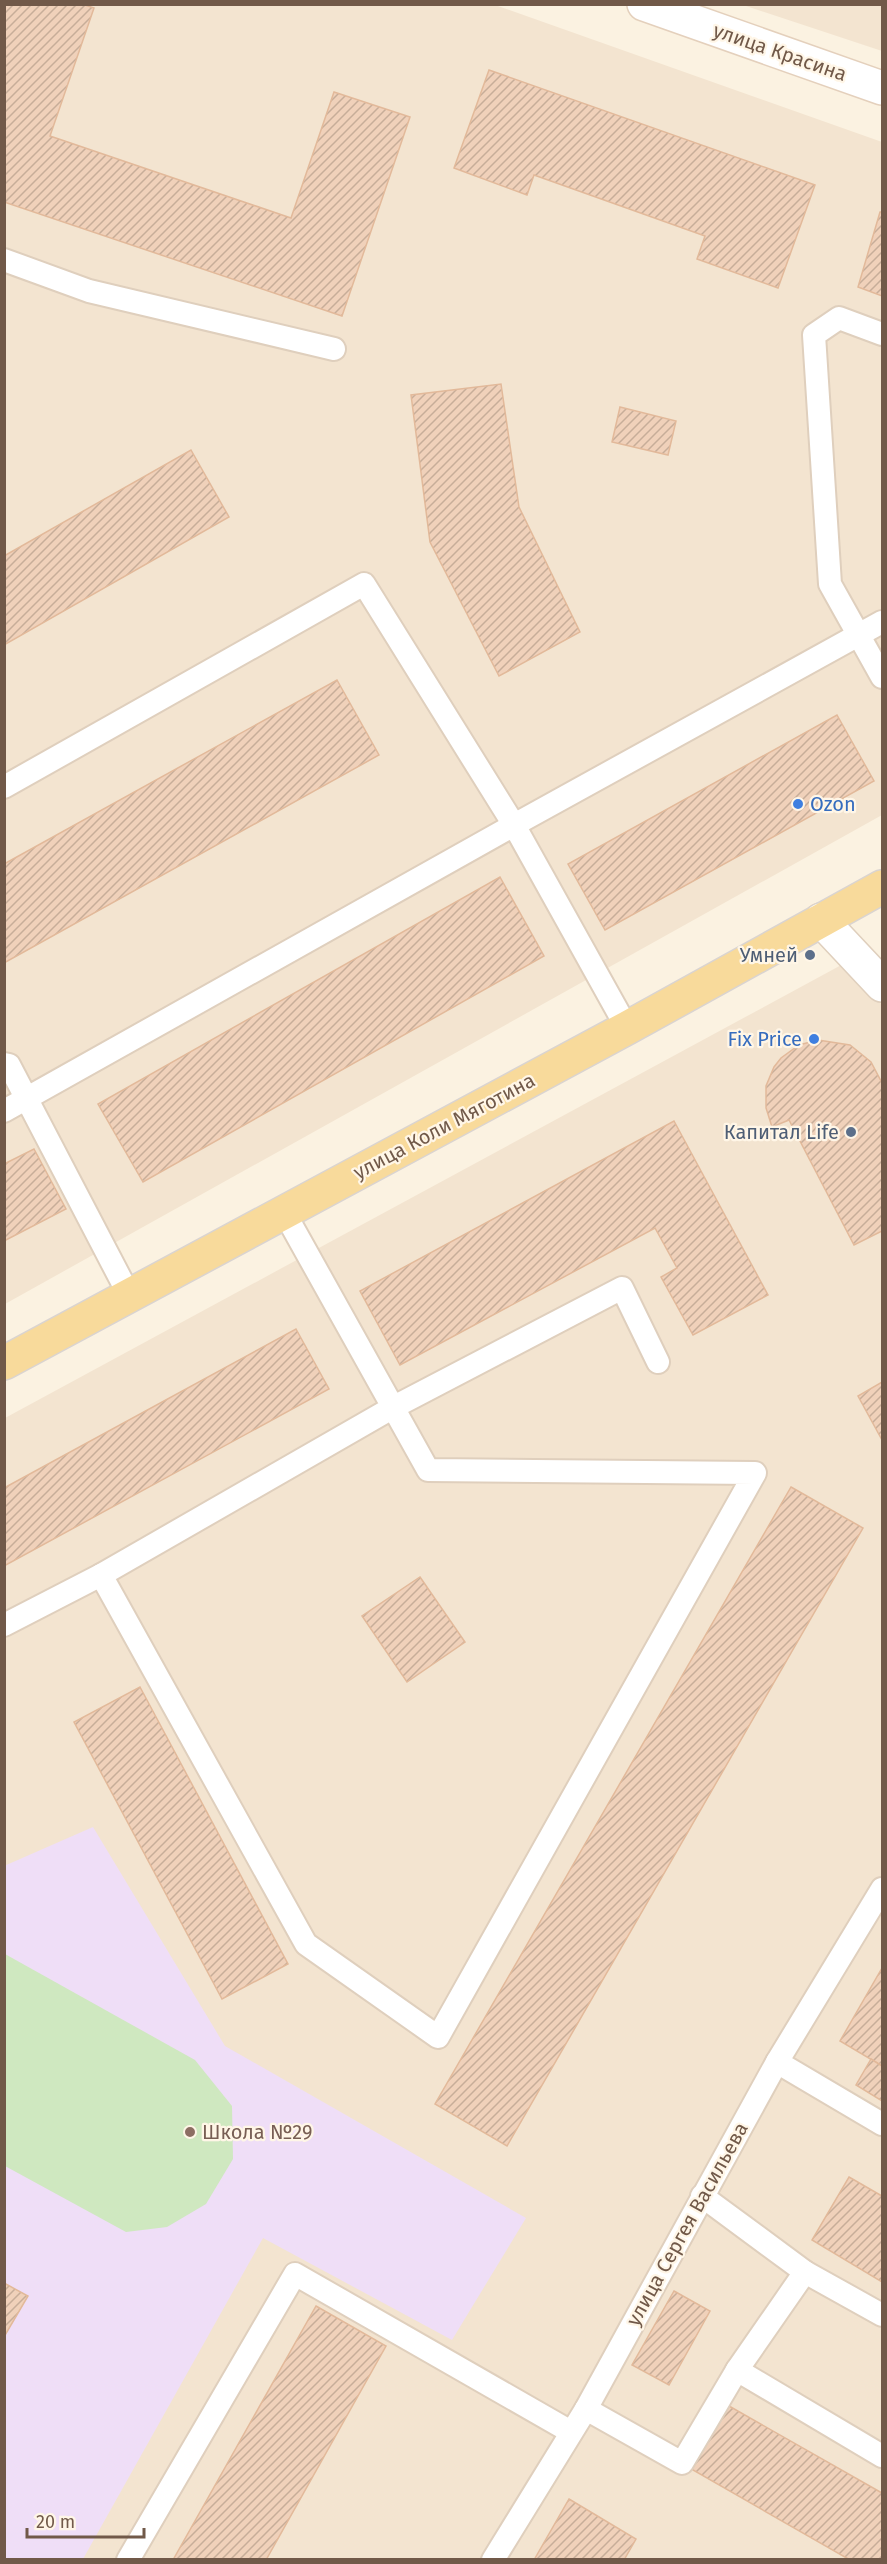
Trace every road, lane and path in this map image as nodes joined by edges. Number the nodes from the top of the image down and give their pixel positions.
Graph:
1 (644, 4) edge
2 (882, 88) edge
3 (4, 260) edge
4 (882, 334) edge
5 (334, 350) dead end
6 (882, 622) edge
7 (859, 634) junction
8 (882, 677) edge
9 (4, 787) edge
10 (514, 825) junction
11 (882, 887) edge
12 (821, 920) junction
13 (882, 985) edge
14 (627, 1028) junction
15 (4, 1064) edge
16 (26, 1100) junction
17 (4, 1111) edge
18 (284, 1212) junction
19 (129, 1295) junction
20 (658, 1362) dead end
21 (4, 1363) edge
22 (392, 1408) junction
23 (101, 1575) junction
24 (4, 1625) edge
25 (882, 1889) edge
26 (777, 2062) junction
27 (882, 2124) edge
28 (702, 2196) junction
29 (805, 2272) junction
30 (882, 2315) edge
31 (737, 2370) junction
32 (586, 2409) junction
33 (572, 2432) junction
34 (882, 2457) edge
35 (128, 2559) edge
36 (493, 2559) edge

1 - 2 main road, улица Красина
3 - 5 lane
4 - 7 lane
6 - 7 lane
7 - 8 lane
7 - 10 lane
9 - 10 lane
10 - 14 lane
10 - 16 lane
11 - 12 main road, улица Коли Мяготина
12 - 13 main road
12 - 14 main road, улица Коли Мяготина
14 - 18 main road, улица Коли Мяготина
15 - 16 lane
16 - 17 lane
16 - 19 lane
18 - 19 main road, улица Коли Мяготина
18 - 22 lane
19 - 21 main road, улица Коли Мяготина
20 - 22 lane
22 - 23 lane
22 - 23 lane
23 - 24 lane
25 - 26 lane, улица Сергея Васильева
26 - 27 lane
26 - 28 lane, улица Сергея Васильева
28 - 29 lane
28 - 32 lane, улица Сергея Васильева
29 - 30 lane
29 - 31 lane
31 - 32 lane
31 - 34 lane
32 - 33 lane, улица Сергея Васильева
33 - 35 lane
33 - 36 lane, улица Сергея Васильева

